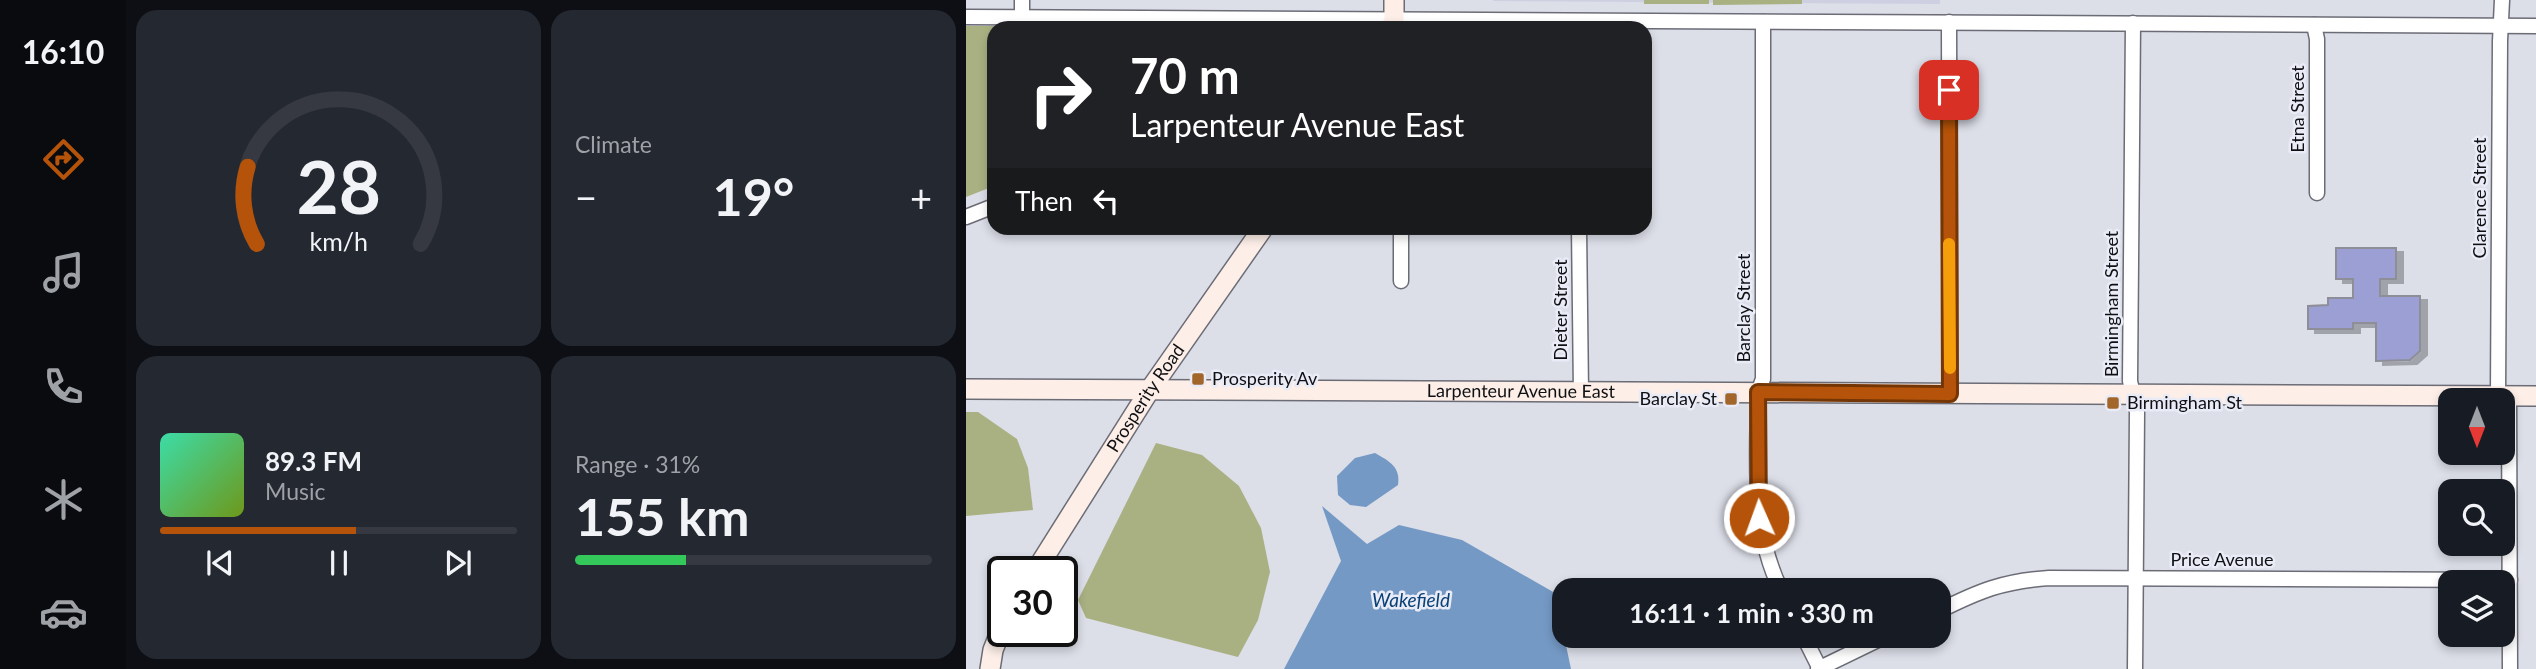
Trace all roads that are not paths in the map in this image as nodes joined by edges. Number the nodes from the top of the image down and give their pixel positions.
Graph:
1 (1022, 0) edge
2 (1394, 0) edge
3 (2502, 0) edge
4 (966, 18) edge
5 (1022, 18) junction
6 (1181, 21) edge
7 (1392, 21) edge
8 (1763, 22) junction
9 (1949, 22) junction
10 (2133, 23) junction
11 (1652, 24) edge
12 (2315, 25) junction
13 (2502, 26) junction
14 (2536, 26) edge
15 (2317, 193) dead end
16 (987, 209) edge
17 (966, 217) edge
18 (1258, 235) edge
19 (1401, 235) edge
20 (1579, 235) edge
21 (1401, 281) dead end
22 (2504, 388) edge
23 (966, 389) edge
24 (1149, 391) junction
25 (1581, 392) junction
26 (1758, 392) junction
27 (1950, 394) junction
28 (2133, 395) junction
29 (2438, 396) edge
30 (2515, 396) edge
31 (2536, 396) edge
32 (2506, 466) edge
33 (1045, 556) edge
34 (2510, 570) edge
35 (1776, 578) edge
36 (2135, 578) junction
37 (2438, 580) edge
38 (1951, 605) edge
39 (994, 647) edge
40 (2510, 647) edge
41 (1809, 648) edge
42 (1862, 648) edge
43 (990, 669) edge
44 (1819, 669) edge
45 (2135, 669) edge
46 (2510, 669) edge

1 - 5 street
2 - 7 street
3 - 13 street, Clarence Street
4 - 5 street
5 - 6 street
8 - 9 street
8 - 11 street
8 - 26 street, Barclay Street
9 - 10 street
9 - 27 street
10 - 12 street
10 - 28 street, Birmingham Street
12 - 13 street
12 - 15 street, Etna Street
13 - 14 street
13 - 22 street, Clarence Street
16 - 17 street
18 - 24 street, Prosperity Road
19 - 21 street
20 - 25 street, Dieter Street
23 - 24 street, Larpenteur Avenue East
24 - 25 street, Larpenteur Avenue East
24 - 33 street, Prosperity Road
25 - 26 street, Larpenteur Avenue East
26 - 27 street, Larpenteur Avenue East
26 - 35 street, Barclay Street
27 - 28 street, Larpenteur Avenue East
28 - 29 street, Larpenteur Avenue East
28 - 36 street, Birmingham Street
30 - 31 street, Larpenteur Avenue East
32 - 34 street, Clarence Street
36 - 37 street, Price Avenue
36 - 38 street, Price Avenue
36 - 45 street, Birmingham Street
39 - 43 street
40 - 46 street, Clarence Street
41 - 44 street
42 - 44 street

